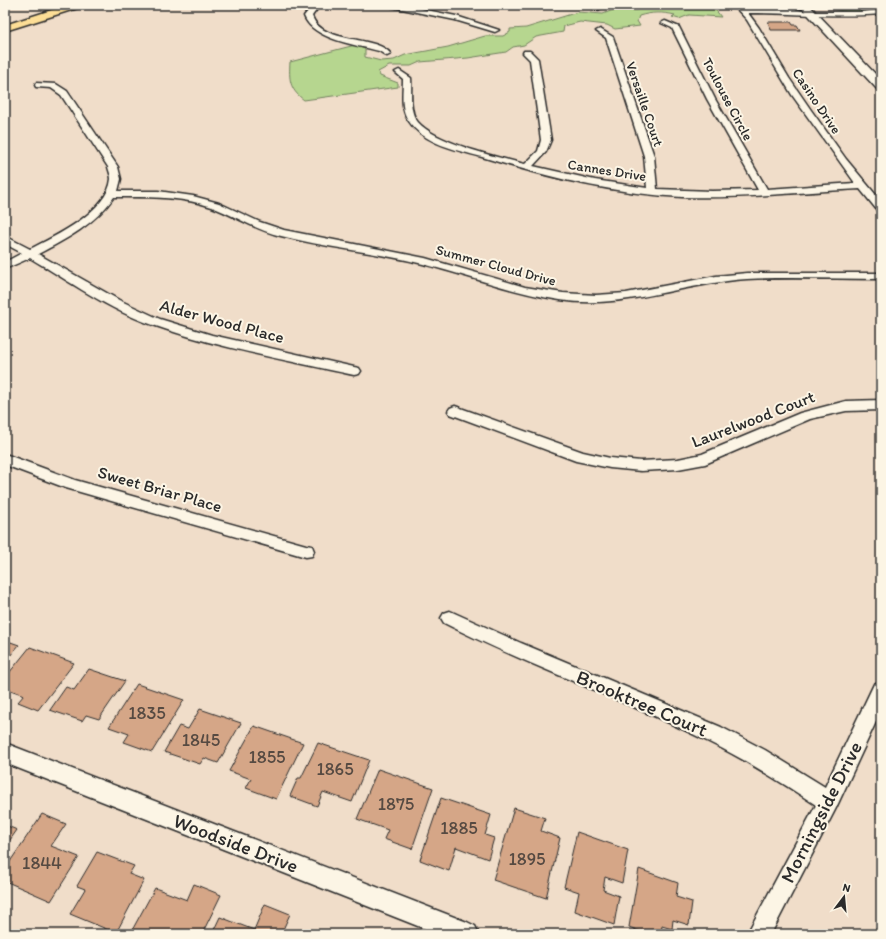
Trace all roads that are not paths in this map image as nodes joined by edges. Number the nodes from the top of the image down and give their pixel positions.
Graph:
1 (77, 5) edge
2 (317, 5) edge
3 (392, 5) edge
4 (436, 5) edge
5 (588, 5) edge
6 (736, 5) edge
7 (598, 8) dead end
8 (811, 10) edge
9 (424, 11) junction
10 (881, 12) edge
11 (746, 14) junction
12 (827, 14) junction
13 (665, 23) dead end
14 (837, 25) dead end
15 (5, 28) edge
16 (495, 30) dead end
17 (600, 31) dead end
18 (527, 52) dead end
19 (386, 54) dead end
20 (399, 72) dead end
21 (39, 85) dead end
22 (881, 87) edge
23 (526, 168) junction
24 (863, 186) junction
25 (652, 191) junction
26 (764, 192) junction
27 (111, 194) junction
28 (881, 208) edge
29 (5, 239) edge
30 (31, 253) junction
31 (5, 266) edge
32 (881, 276) edge
33 (354, 371) dead end
34 (881, 405) edge
35 (455, 411) dead end
36 (5, 459) edge
37 (306, 551) dead end
38 (450, 618) dead end
39 (881, 690) edge
40 (5, 753) edge
41 (829, 801) junction
42 (467, 934) edge
43 (759, 934) edge

1 - 15 highway
2 - 19 street
3 - 9 street
4 - 9 street
5 - 7 street
6 - 11 street, Casino Drive
8 - 11 street
8 - 12 main road
8 - 22 main road
9 - 16 street
10 - 12 street
11 - 24 street, Casino Drive
12 - 14 main road
13 - 26 street, Toulouse Circle
17 - 25 street, Versaille Court
18 - 23 street
20 - 23 street, Cannes Drive
21 - 27 street
23 - 25 street, Cannes Drive
24 - 26 street, Cannes Drive
24 - 28 street, Casino Drive
25 - 26 street, Cannes Drive
27 - 30 street
27 - 32 street, Summer Cloud Drive
29 - 30 street, Alder Wood Place
30 - 31 street
30 - 33 street, Alder Wood Place
34 - 35 street, Laurelwood Court
36 - 37 street, Sweet Briar Place
38 - 41 street, Brooktree Court
39 - 41 street, Morningside Drive
40 - 42 street, Woodside Drive
41 - 43 street, Morningside Drive

